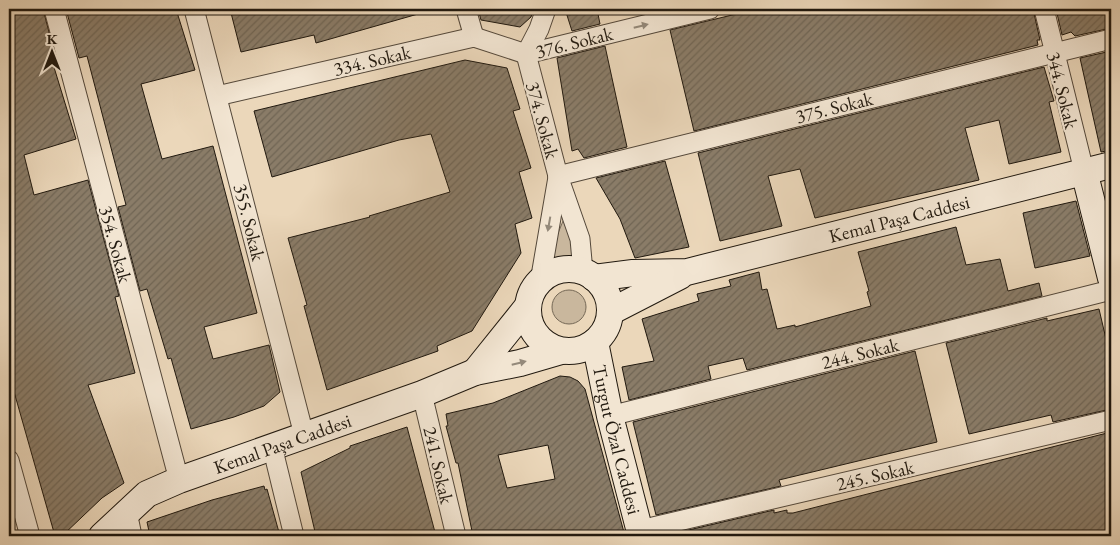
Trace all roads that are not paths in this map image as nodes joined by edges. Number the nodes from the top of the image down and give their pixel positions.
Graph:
1 (54, 9) edge
2 (194, 9) edge
3 (466, 9) edge
4 (546, 9) edge
5 (710, 9) edge
6 (1044, 9) edge
7 (474, 37) junction
8 (1111, 39) edge
9 (1053, 52) junction
10 (526, 54) junction
11 (217, 96) junction
12 (1111, 165) edge
13 (1084, 170) junction
14 (558, 176) junction
15 (687, 272) junction
16 (588, 275) junction
17 (1111, 278) edge
18 (1111, 290) edge
19 (531, 298) junction
20 (610, 312) junction
21 (595, 342) junction
22 (561, 350) junction
23 (475, 372) junction
24 (422, 394) junction
25 (610, 416) junction
26 (1111, 420) edge
27 (304, 435) junction
28 (272, 446) junction
29 (9, 460) edge
30 (178, 480) junction
31 (130, 524) edge
32 (640, 533) edge
33 (30, 536) edge
34 (102, 536) edge
35 (294, 536) edge
36 (456, 536) edge

1 - 30 street, 354. Sokak
2 - 11 street, 355. Sokak
3 - 7 street
4 - 10 street
10 -> 5 street, 376. Sokak
6 - 9 street, 344. Sokak
7 - 10 street
7 - 11 street, 334. Sokak
8 - 9 street, 375. Sokak
9 - 13 street, 344. Sokak
9 - 14 street, 375. Sokak
10 - 14 street, 374. Sokak
11 - 27 street, 355. Sokak
12 - 13 street, Kemal Paşa Caddesi
13 - 15 street, Kemal Paşa Caddesi
13 - 17 street
14 - 16 street, 374. Sokak
14 -> 19 street
15 - 16 street, Kemal Paşa Caddesi
15 - 20 street, Kemal Paşa Caddesi
16 - 19 street
16 - 20 street
18 - 25 street, 244. Sokak
19 - 22 street
19 - 23 street, Kemal Paşa Caddesi
20 - 21 street
21 - 22 street
21 - 25 street, Turgut Özal Caddesi
23 -> 22 street, Kemal Paşa Caddesi
23 - 24 street, Kemal Paşa Caddesi
24 - 27 street, Kemal Paşa Caddesi
24 - 36 street, 241. Sokak
25 - 32 street, Turgut Özal Caddesi
26 - 32 street, 245. Sokak
27 - 28 street, Kemal Paşa Caddesi
28 - 30 street, Kemal Paşa Caddesi
28 - 35 street
29 - 33 street
30 - 31 street, Kemal Paşa Caddesi
31 - 34 street, Kemal Paşa Caddesi

